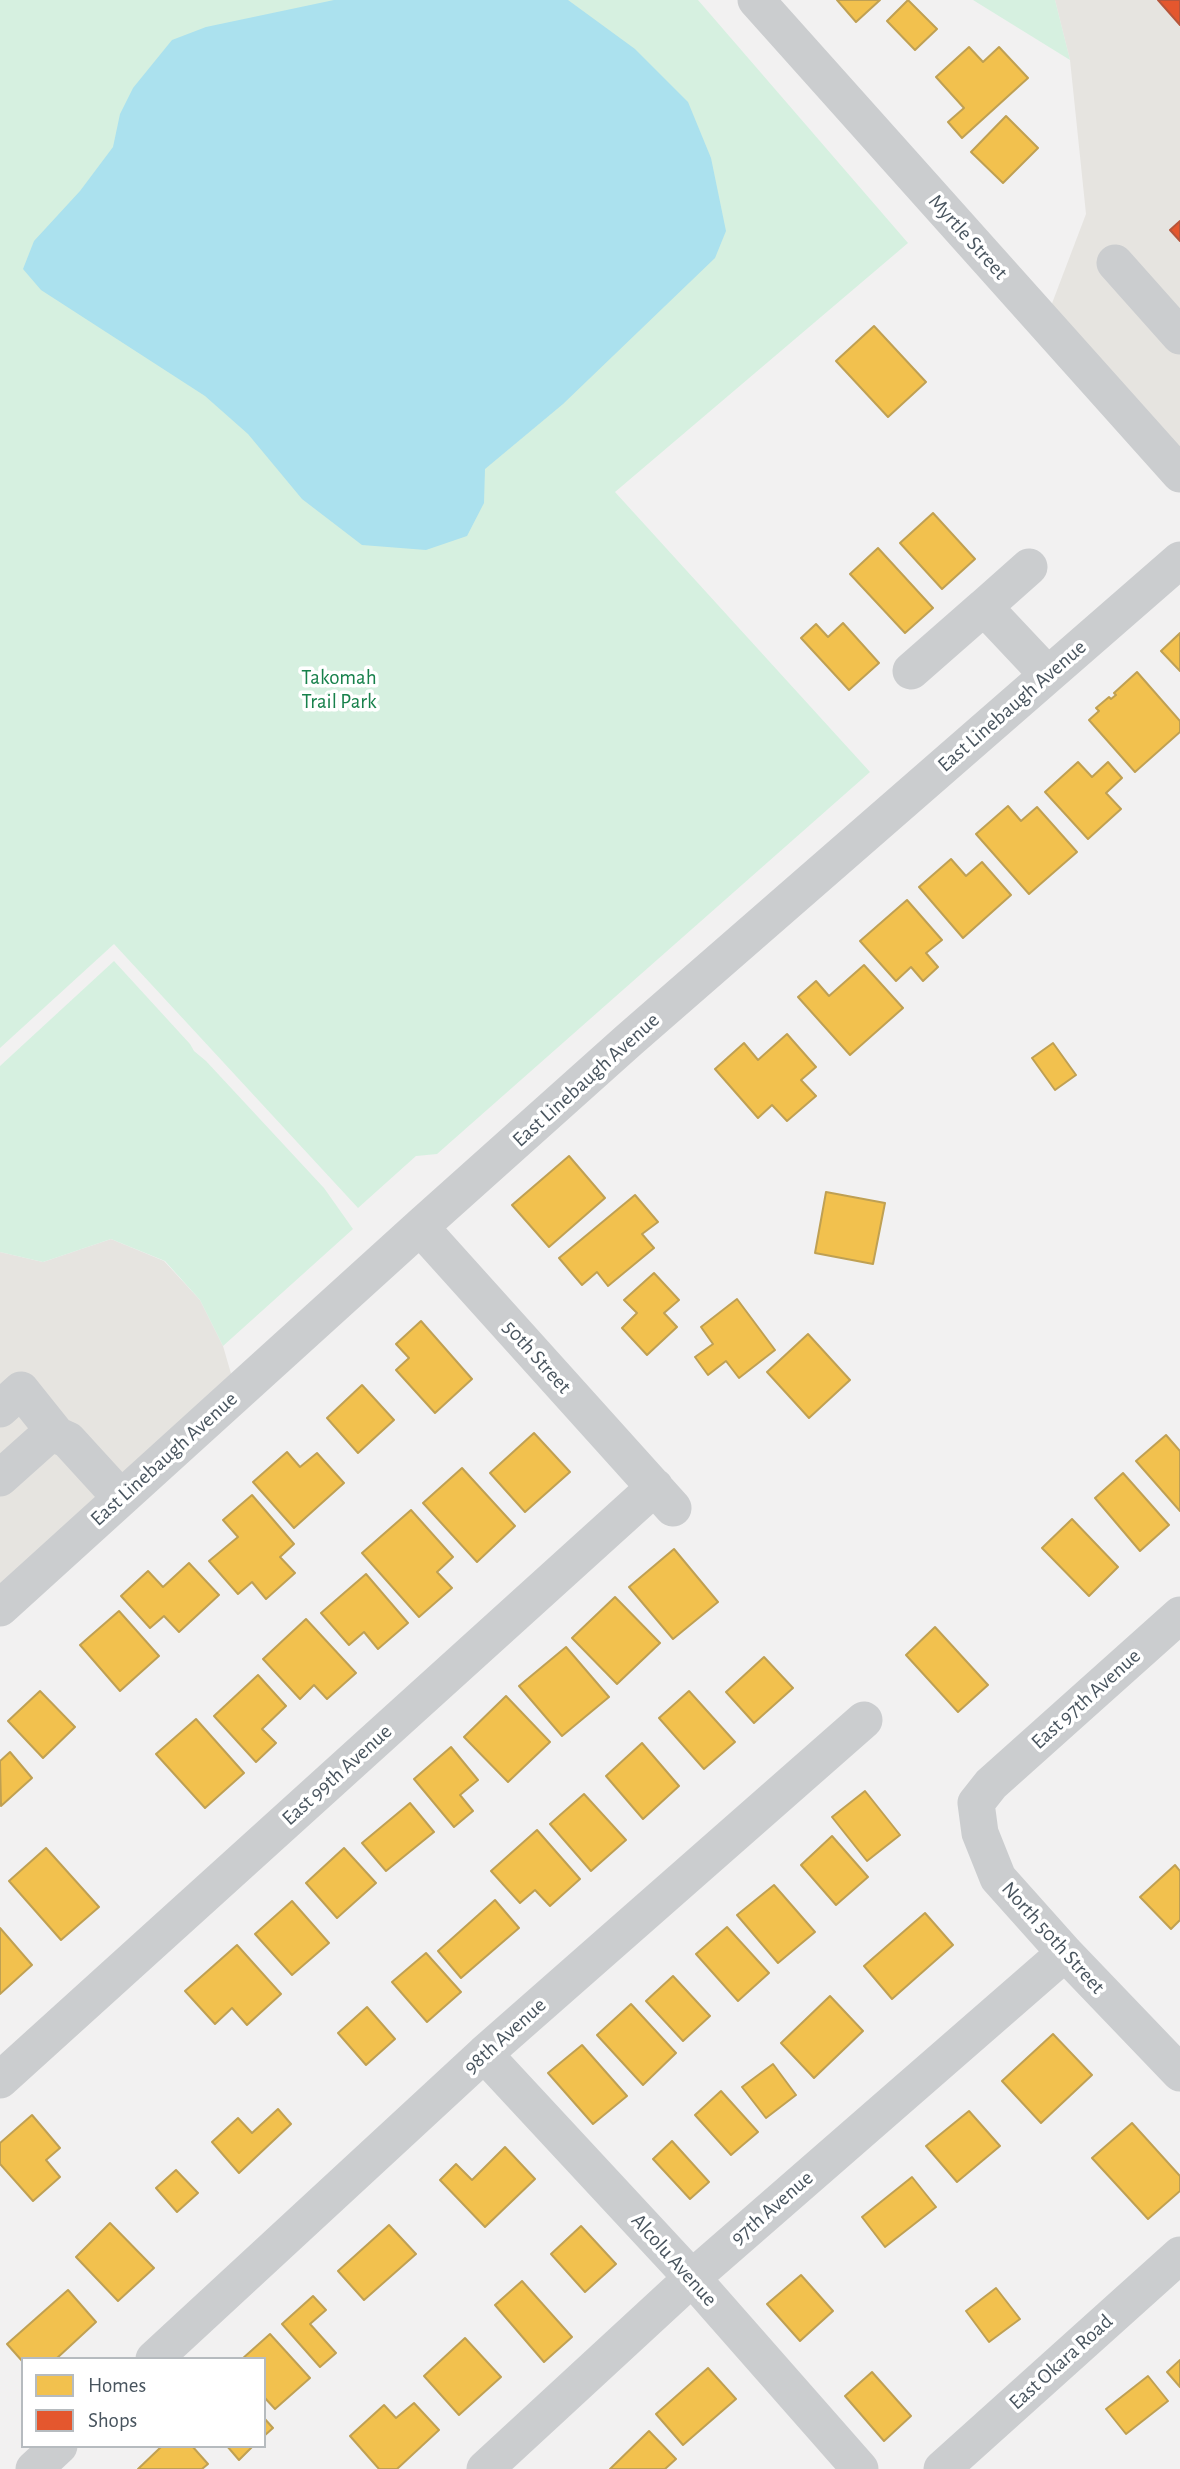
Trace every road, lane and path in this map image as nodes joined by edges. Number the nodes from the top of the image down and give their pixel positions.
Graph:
1 (756, 0) edge
2 (1115, 263) dead end
3 (1180, 336) edge
4 (1180, 474) edge
5 (1180, 560) edge
6 (1029, 567) dead end
7 (984, 607) junction
8 (911, 671) dead end
9 (1048, 675) junction
10 (420, 1227) junction
11 (0, 1409) edge
12 (57, 1435) junction
13 (0, 1478) edge
14 (121, 1498) junction
15 (664, 1498) joint
16 (0, 1608) edge
17 (1180, 1615) edge
18 (864, 1720) dead end
19 (991, 1784) joint
20 (1065, 1953) junction
21 (484, 2054) junction
22 (1180, 2073) edge
23 (0, 2080) edge
24 (1180, 2255) edge
25 (692, 2278) junction
26 (156, 2357) edge
27 (57, 2448) edge
28 (34, 2469) edge
29 (485, 2469) edge
30 (860, 2469) edge
31 (942, 2469) edge

1 - 4 street, Myrtle Street
2 - 3 street
5 - 9 street, East Linebaugh Avenue
6 - 7 street
7 - 8 street
7 - 9 street
9 - 10 street, East Linebaugh Avenue
10 - 14 street, East Linebaugh Avenue
10 - 15 street, 50th Street
11 - 12 street
12 - 13 street
12 - 14 street
14 - 16 street, East Linebaugh Avenue
15 - 23 street, East 99th Avenue
17 - 19 street, East 97th Avenue
18 - 21 street, 98th Avenue
19 - 20 street, North 50th Street
20 - 22 street, North 50th Street
20 - 25 street, 97th Avenue
21 - 25 street, Alcolu Avenue
21 - 26 street, 98th Avenue
24 - 31 street, East Okara Road
25 - 29 street, 97th Avenue
25 - 30 street, Alcolu Avenue
27 - 28 street

